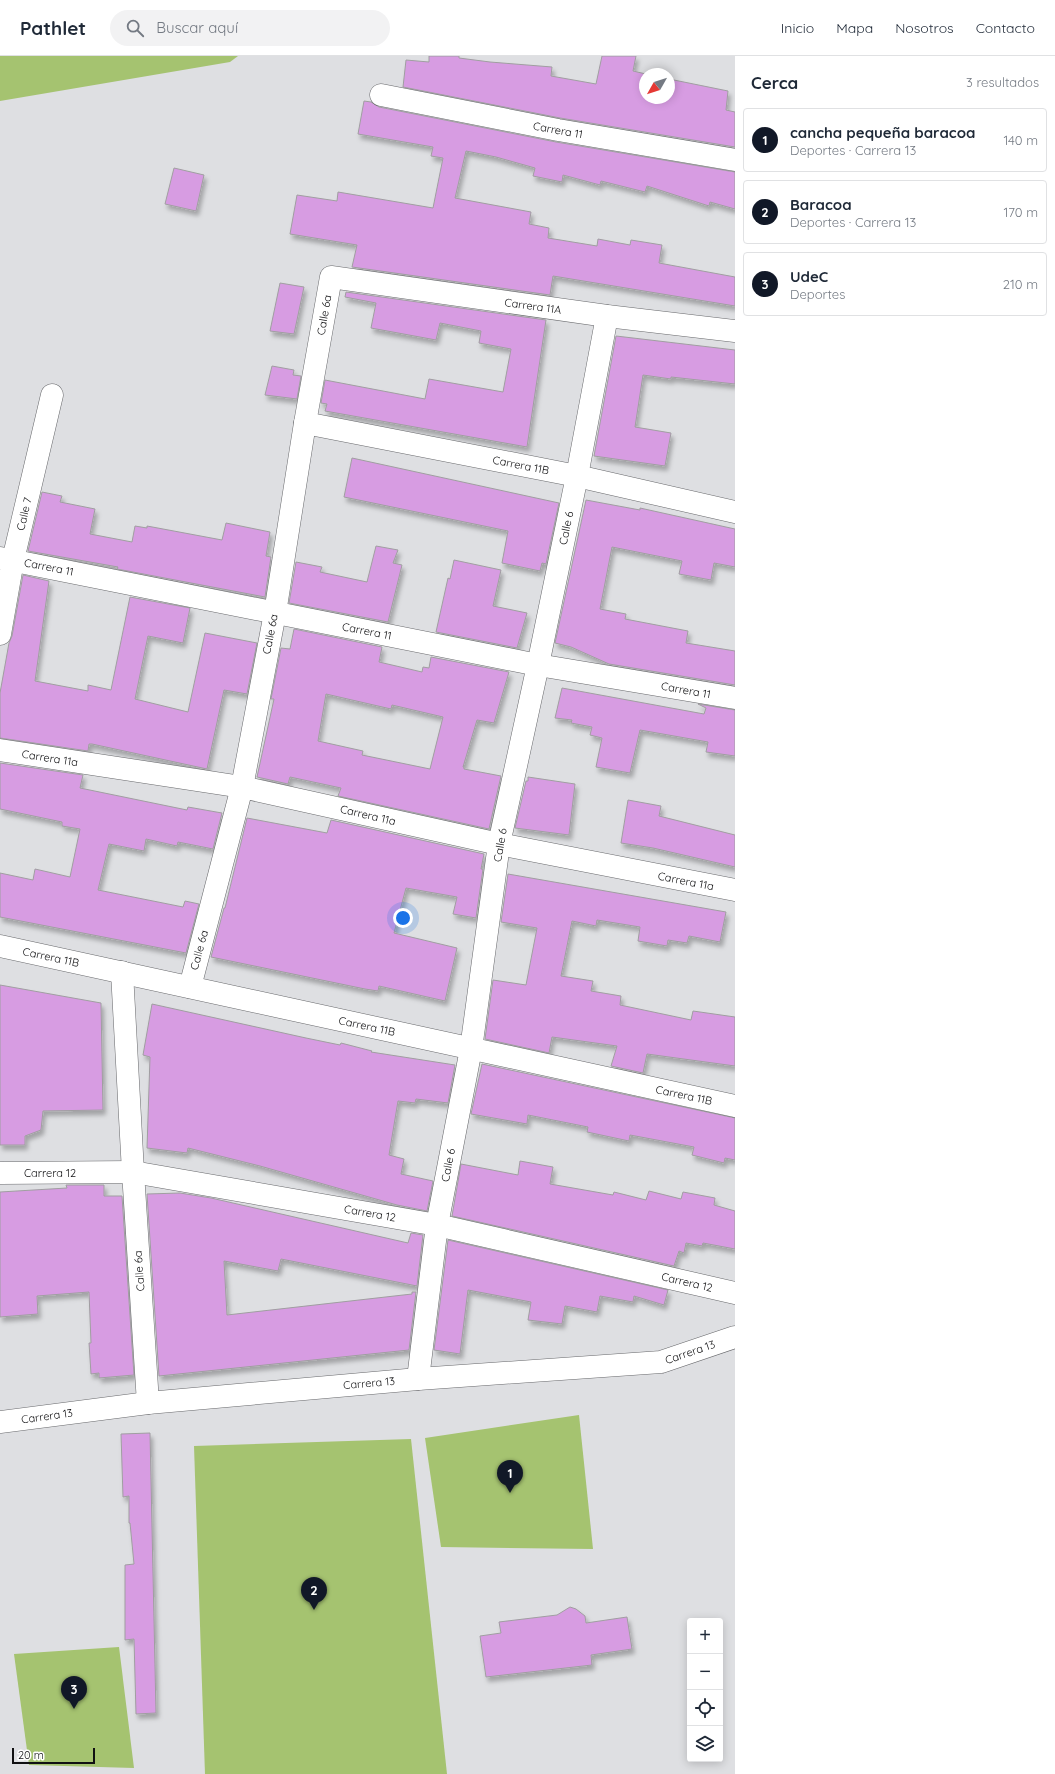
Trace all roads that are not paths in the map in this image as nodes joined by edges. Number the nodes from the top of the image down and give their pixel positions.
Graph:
1 (381, 95) dead end
2 (735, 160) edge
3 (330, 277) joint
4 (607, 316) junction
5 (735, 331) edge
6 (52, 395) dead end
7 (305, 423) junction
8 (577, 476) junction
9 (735, 512) edge
10 (7, 559) edge
11 (275, 613) junction
12 (0, 634) edge
13 (538, 665) junction
14 (735, 698) edge
15 (0, 750) edge
16 (242, 787) junction
17 (499, 844) junction
18 (735, 890) edge
19 (0, 946) edge
20 (122, 972) junction
21 (190, 987) junction
22 (471, 1048) junction
23 (735, 1106) edge
24 (132, 1172) junction
25 (0, 1173) edge
26 (437, 1225) junction
27 (735, 1293) edge
28 (735, 1337) edge
29 (418, 1379) junction
30 (148, 1402) junction
31 (0, 1422) edge

1 - 2 street, Carrera 11
3 - 4 street, Carrera 11A
3 - 7 street, Calle 6a
4 - 5 street, Carrera 11A
4 - 8 street, Calle 6
6 - 10 street, Calle 7
7 - 8 street, Carrera 11B
7 - 11 street, Calle 6a
8 - 9 street, Carrera 11B
8 - 13 street, Calle 6
10 - 11 street, Carrera 11
10 - 12 street, Calle 7
11 - 13 street, Carrera 11
11 - 16 street, Calle 6a
13 - 14 street, Carrera 11
13 - 17 street, Calle 6
15 - 16 street, Carrera 11a
16 - 17 street, Carrera 11a
16 - 21 street, Calle 6a
17 - 18 street, Carrera 11a
17 - 22 street, Calle 6
19 - 20 street, Carrera 11B
20 - 21 street, Carrera 11B
20 - 24 street, Calle 6a
21 - 22 street, Carrera 11B
22 - 23 street, Carrera 11B
22 - 26 street, Calle 6
24 - 25 street, Carrera 12
24 - 26 street, Carrera 12
24 - 30 street, Calle 6a
26 - 27 street, Carrera 12
26 - 29 street, Calle 6
28 - 29 street, Carrera 13
29 - 30 street, Carrera 13
30 - 31 street, Carrera 13

